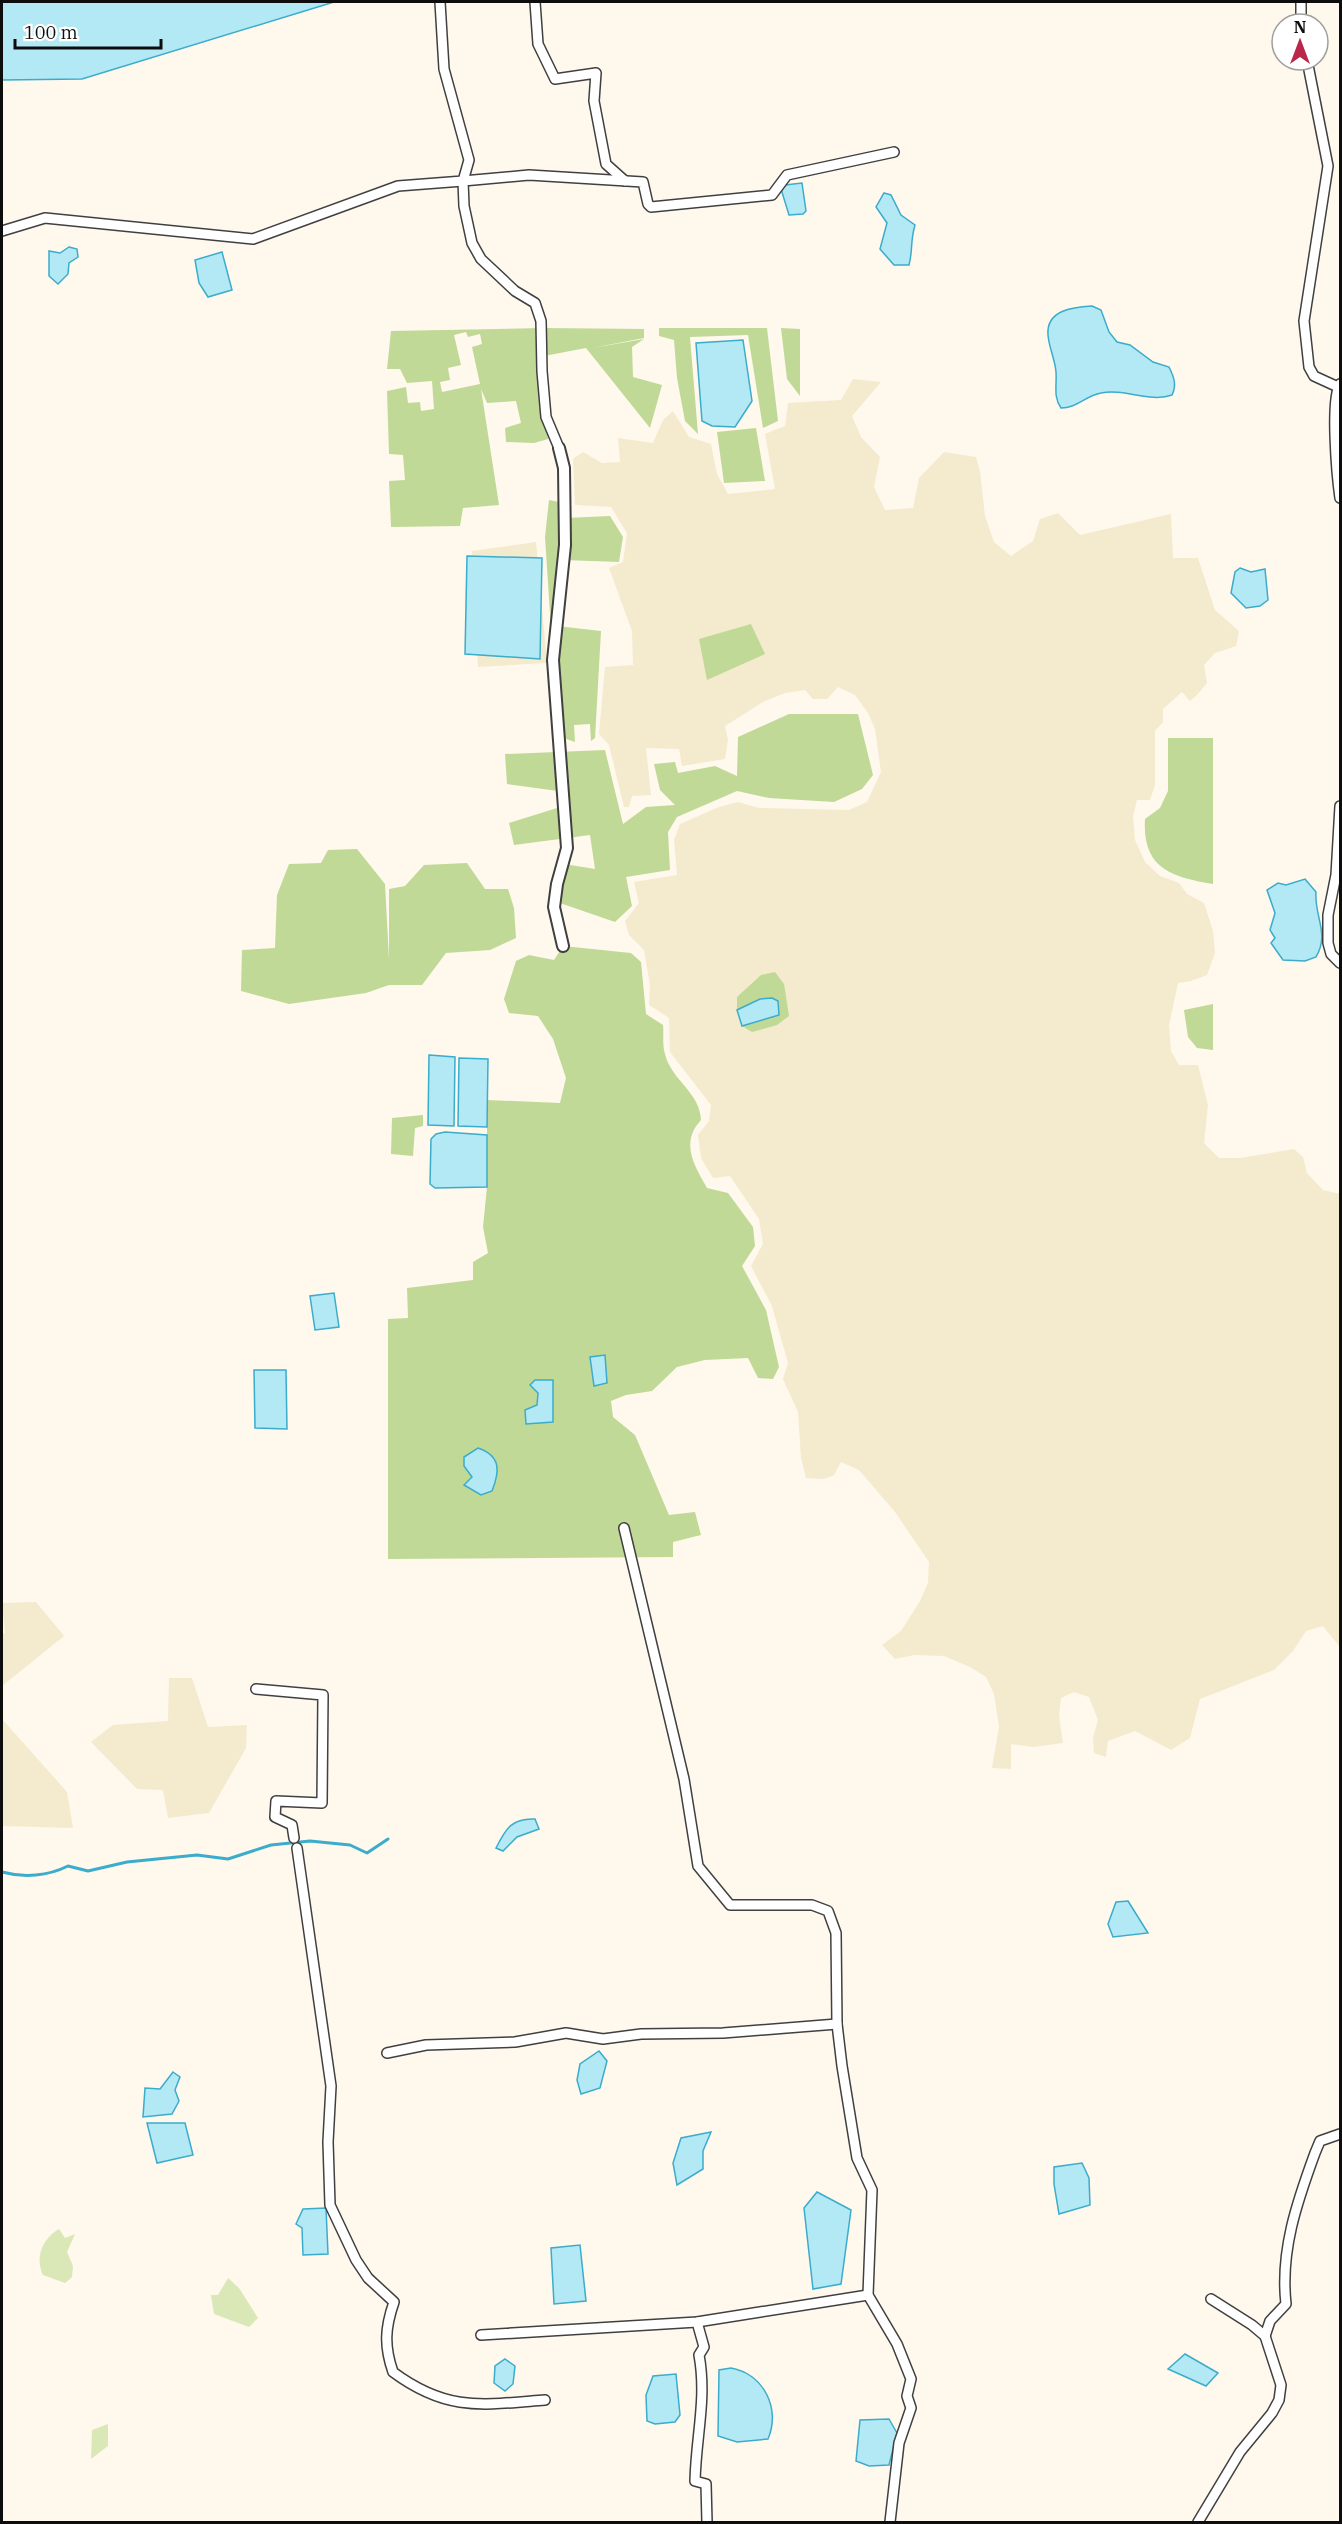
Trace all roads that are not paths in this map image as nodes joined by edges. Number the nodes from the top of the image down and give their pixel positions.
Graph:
1 (440, 2) edge
2 (535, 2) edge
3 (1309, 72) edge
4 (894, 152) dead end
5 (463, 181) junction
6 (625, 181) junction
7 (2, 231) edge
8 (1339, 385) edge
9 (559, 448) joint
10 (1341, 498) edge
11 (1341, 806) edge
12 (562, 946) dead end
13 (1341, 963) edge
14 (624, 1528) dead end
15 (256, 1689) dead end
16 (294, 1838) dead end
17 (297, 1848) dead end
18 (837, 2024) junction
19 (387, 2053) dead end
20 (1341, 2134) edge
21 (868, 2295) junction
22 (1211, 2299) dead end
23 (697, 2322) junction
24 (481, 2335) dead end
25 (1264, 2336) junction
26 (545, 2400) dead end
27 (707, 2523) edge
28 (890, 2523) edge
29 (1198, 2523) edge

1 - 5 street
2 - 6 street
3 - 8 street
4 - 6 street
5 - 6 street
5 - 7 street
5 - 9 street
8 - 10 street
9 - 12 street
11 - 13 street
14 - 18 street
15 - 16 street
17 - 26 street
18 - 19 street
18 - 21 street
20 - 25 street
21 - 23 street
21 - 28 street
22 - 25 street
23 - 24 street
23 - 27 street
25 - 29 street

